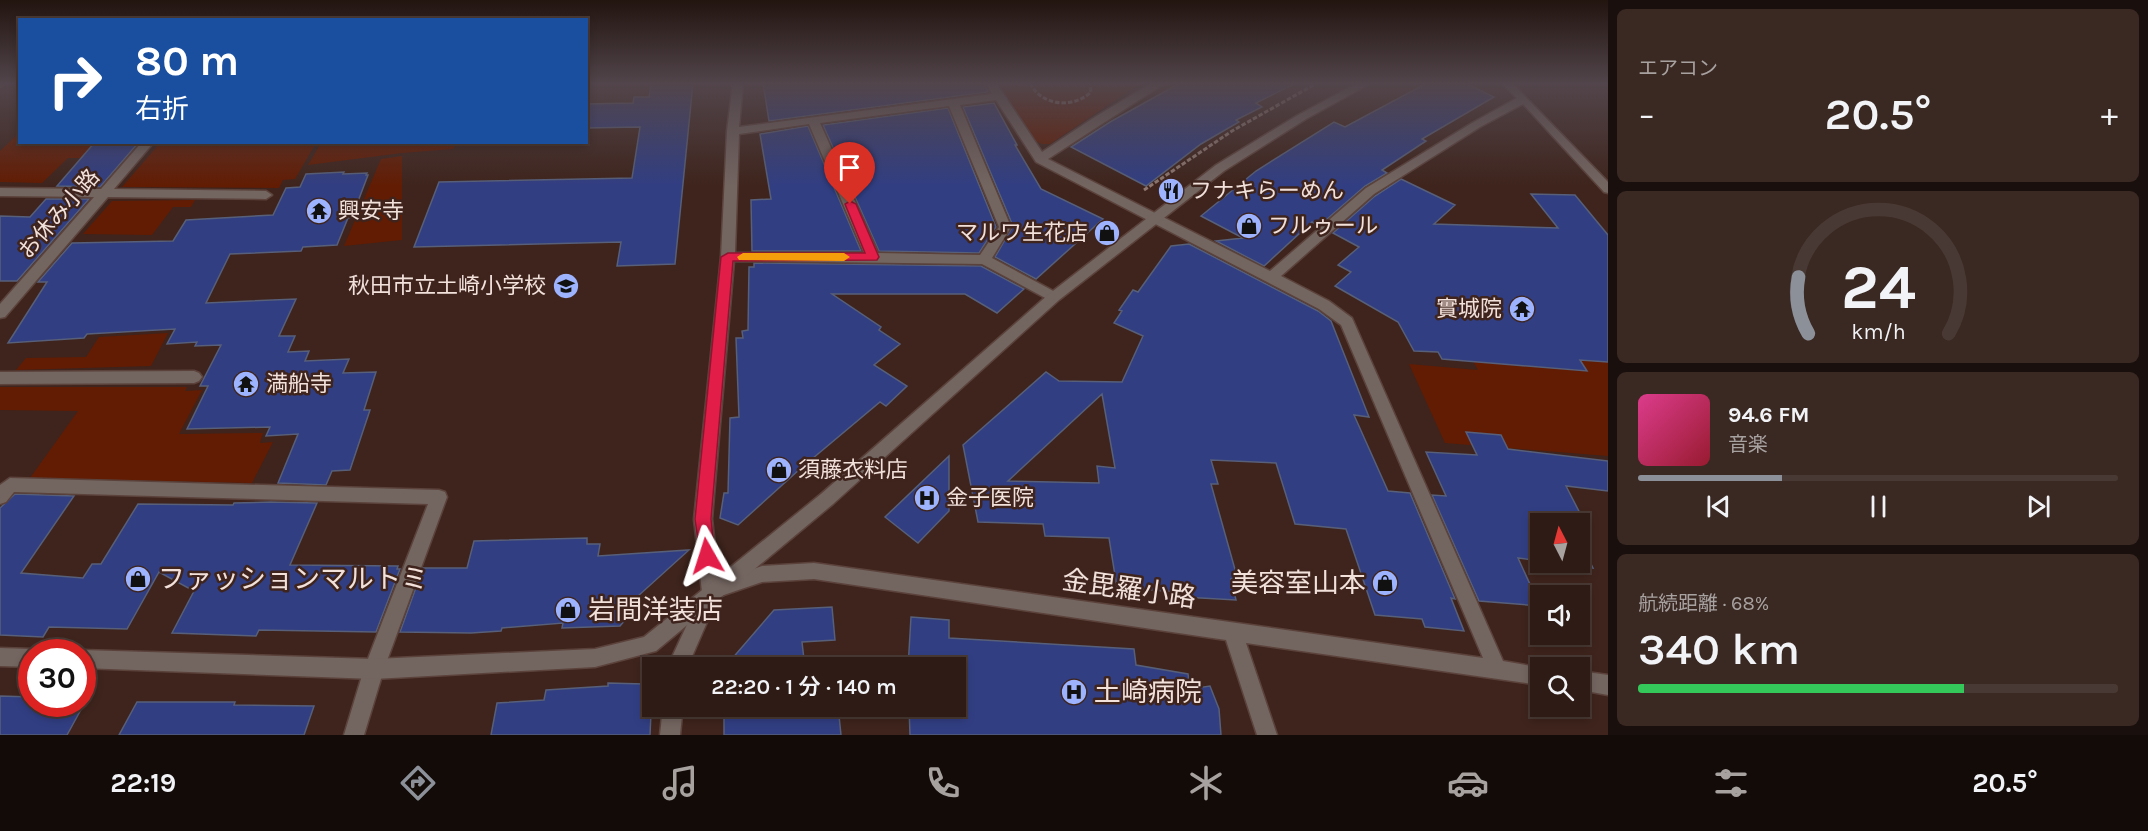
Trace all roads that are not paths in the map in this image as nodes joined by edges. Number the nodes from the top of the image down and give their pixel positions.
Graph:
1 (734, 117) edge
2 (847, 117) edge
3 (959, 117) edge
4 (1013, 117) edge
5 (1102, 117) edge
6 (1302, 117) edge
7 (1490, 117) edge
8 (1541, 117) edge
9 (814, 122) junction
10 (733, 131) junction
11 (147, 144) edge
12 (1040, 159) junction
13 (1608, 189) edge
14 (0, 192) edge
15 (105, 192) junction
16 (266, 195) dead end
17 (1154, 219) junction
18 (728, 257) junction
19 (873, 257) junction
20 (984, 261) junction
21 (1271, 277) junction
22 (1054, 297) junction
23 (0, 313) edge
24 (194, 377) dead end
25 (0, 378) edge
26 (0, 497) edge
27 (711, 592) junction
28 (1233, 631) junction
29 (0, 657) edge
30 (682, 657) edge
31 (18, 658) edge
32 (96, 659) edge
33 (374, 669) junction
34 (1497, 669) junction
35 (1530, 674) edge
36 (1590, 682) edge
37 (1608, 685) edge
38 (672, 717) edge
39 (354, 735) edge
40 (670, 735) edge
41 (1267, 735) edge

1 - 10 street
2 - 9 street
3 - 20 street
4 - 12 street
5 - 12 street
6 - 17 street
7 - 21 street
8 - 13 street
9 - 10 street
9 - 19 street
10 - 18 street
11 - 15 street, お休み小路
12 - 17 street
14 - 15 street
15 - 16 street
15 - 23 street, お休み小路
17 - 21 street
17 - 22 street
18 - 19 street
18 - 27 street
19 - 20 street
20 - 22 street
21 - 34 street
22 - 27 street
24 - 25 street
26 - 33 street
27 - 28 street, 金毘羅小路
27 - 30 street
27 - 33 street
28 - 34 street, 金毘羅小路
28 - 41 street
29 - 31 street
32 - 33 street
33 - 39 street
34 - 35 street, 金毘羅小路
36 - 37 street
38 - 40 street

